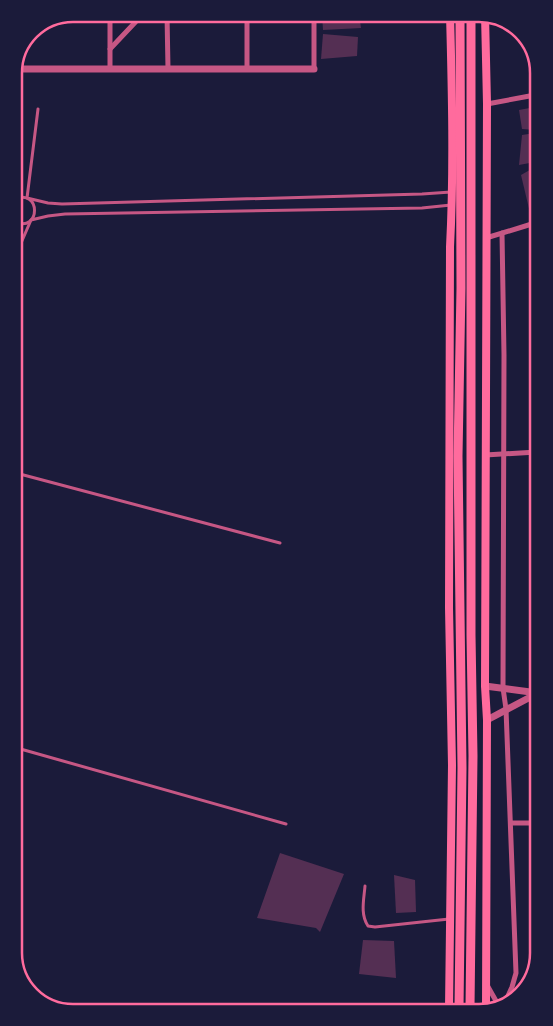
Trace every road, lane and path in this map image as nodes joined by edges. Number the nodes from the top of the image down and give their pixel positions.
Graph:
1 (110, 22) edge
2 (135, 22) edge
3 (167, 22) edge
4 (247, 22) edge
5 (314, 23) edge
6 (450, 23) edge
7 (460, 23) edge
8 (472, 23) edge
9 (484, 23) edge
10 (110, 49) junction
11 (23, 69) edge
12 (110, 69) junction
13 (168, 69) junction
14 (247, 69) junction
15 (314, 69) joint
16 (530, 96) edge
17 (487, 104) junction
18 (38, 109) dead end
19 (452, 192) junction
20 (23, 197) edge
21 (27, 198) junction
22 (452, 205) junction
23 (31, 220) junction
24 (23, 224) edge
25 (530, 225) edge
26 (502, 233) junction
27 (23, 238) edge
28 (486, 238) junction
29 (530, 452) edge
30 (486, 454) junction
31 (504, 454) junction
32 (23, 475) edge
33 (280, 543) dead end
34 (485, 686) junction
35 (503, 688) junction
36 (530, 692) edge
37 (530, 697) edge
38 (506, 709) junction
39 (487, 720) junction
40 (22, 749) edge
41 (511, 823) junction
42 (530, 823) edge
43 (286, 824) dead end
44 (365, 886) dead end
45 (450, 919) junction
46 (486, 984) junction
47 (508, 995) edge
48 (497, 1001) edge
49 (486, 1003) edge
50 (449, 1004) edge
51 (459, 1004) edge
52 (470, 1004) edge

1 - 10 street
2 - 10 street
3 - 13 street
4 - 14 street
5 - 15 street
6 - 19 main road
7 - 51 main road
8 - 52 main road
9 - 17 main road
10 - 12 street
11 - 12 street
12 - 13 street
13 - 14 street
14 - 15 street
16 - 17 street
17 - 28 main road
18 - 21 lane
19 - 21 lane
19 - 22 main road
20 - 21 lane
21 - 23 lane
22 - 23 lane
22 - 45 main road
23 - 24 lane
23 - 27 lane
25 - 26 street
26 - 28 street
26 - 31 street
28 - 30 main road
29 - 31 street
30 - 31 street
30 - 34 main road
31 - 35 street
32 - 33 lane
34 - 35 street
34 - 39 main road
35 - 36 street
35 - 38 street
37 - 38 street
38 - 39 street
38 - 41 street
39 - 46 main road
40 - 43 lane
41 - 42 street
41 - 47 street
44 - 45 lane
45 - 50 main road
46 - 48 street
46 - 49 main road

